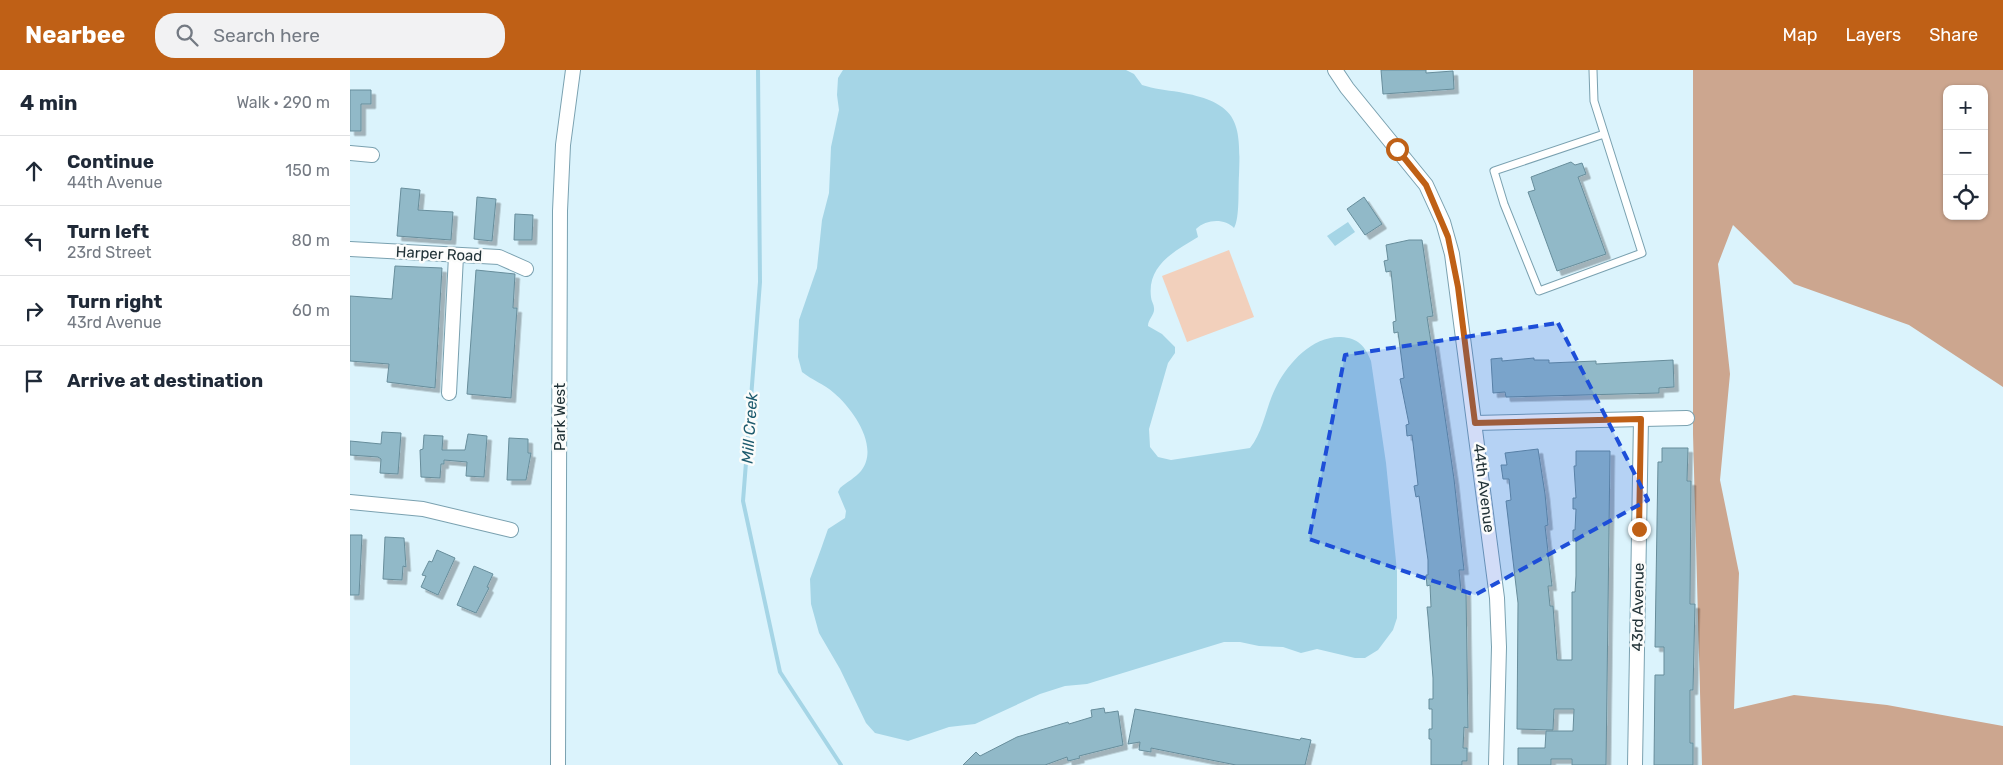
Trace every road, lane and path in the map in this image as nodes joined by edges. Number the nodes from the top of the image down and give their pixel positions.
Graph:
1 (573, 70) edge
2 (1335, 70) edge
3 (1593, 70) edge
4 (1604, 134) junction
5 (350, 153) edge
6 (372, 155) dead end
7 (350, 249) edge
8 (456, 256) junction
9 (526, 269) dead end
10 (450, 393) dead end
11 (1687, 418) dead end
12 (1641, 419) junction
13 (1475, 423) junction
14 (350, 502) edge
15 (511, 530) dead end
16 (558, 765) edge
17 (1496, 765) edge
18 (1635, 765) edge

1 - 16 street, Park West
2 - 13 street, 44th Avenue
3 - 4 lane
4 - 4 lane
5 - 6 street
7 - 8 street, Harper Road
8 - 9 street, Harper Road
8 - 10 street
11 - 12 street
12 - 13 street
12 - 18 street, 43rd Avenue
13 - 17 street, 44th Avenue
14 - 15 street

